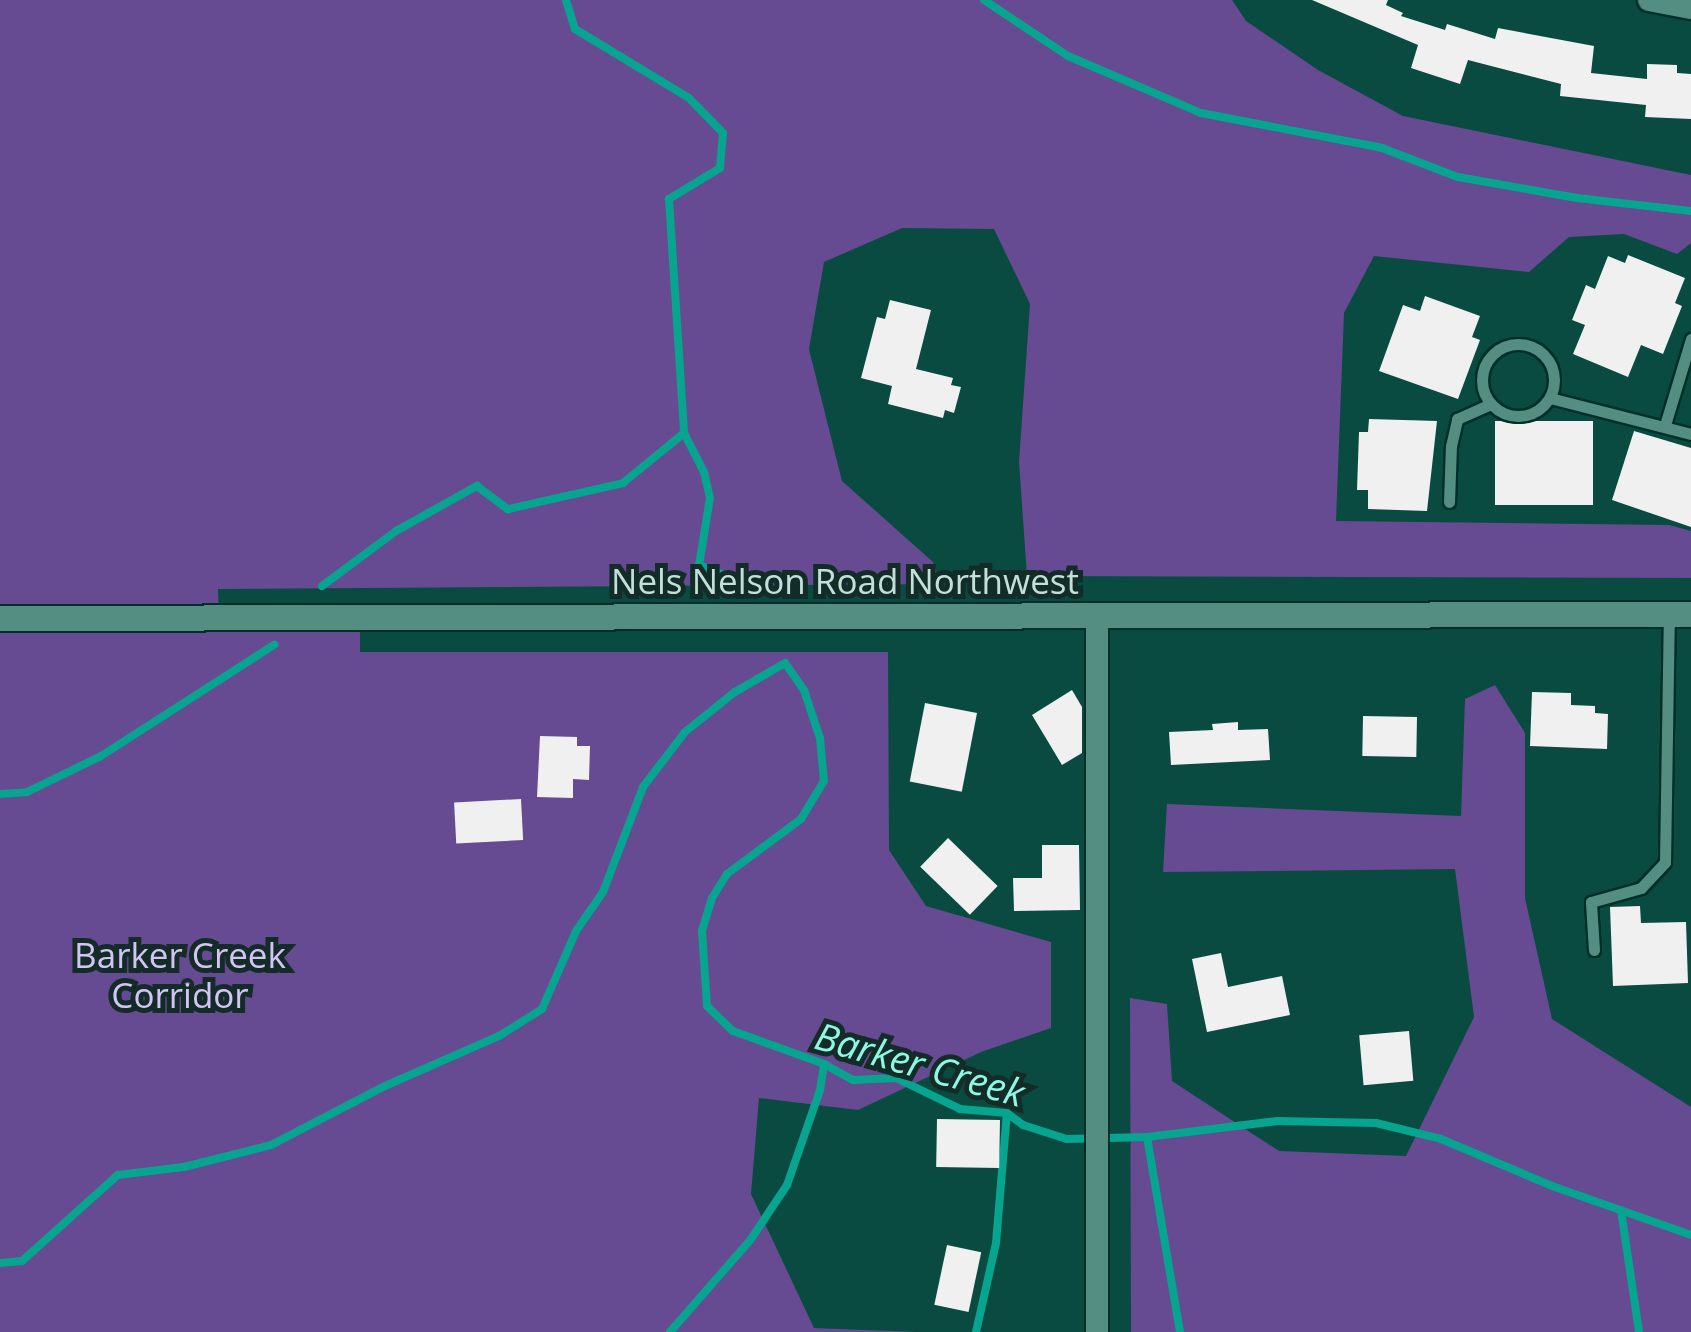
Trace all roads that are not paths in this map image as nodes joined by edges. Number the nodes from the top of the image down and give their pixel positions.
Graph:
1 (1650, 0) edge
2 (1691, 8) edge
3 (1691, 339) edge
4 (1550, 398) junction
5 (1490, 404) junction
6 (1665, 425) junction
7 (1691, 434) edge
8 (1449, 502) dead end
9 (1680, 614) edge
10 (1097, 615) junction
11 (0, 618) edge
12 (1594, 950) dead end
13 (1097, 1332) edge

1 - 2 street
3 - 6 lane
4 - 5 lane
4 - 5 lane
4 - 6 lane
5 - 8 lane
6 - 7 lane
9 - 10 street, Nels Nelson Road Northwest
9 - 12 lane
10 - 11 street, Nels Nelson Road Northwest
10 - 13 street

